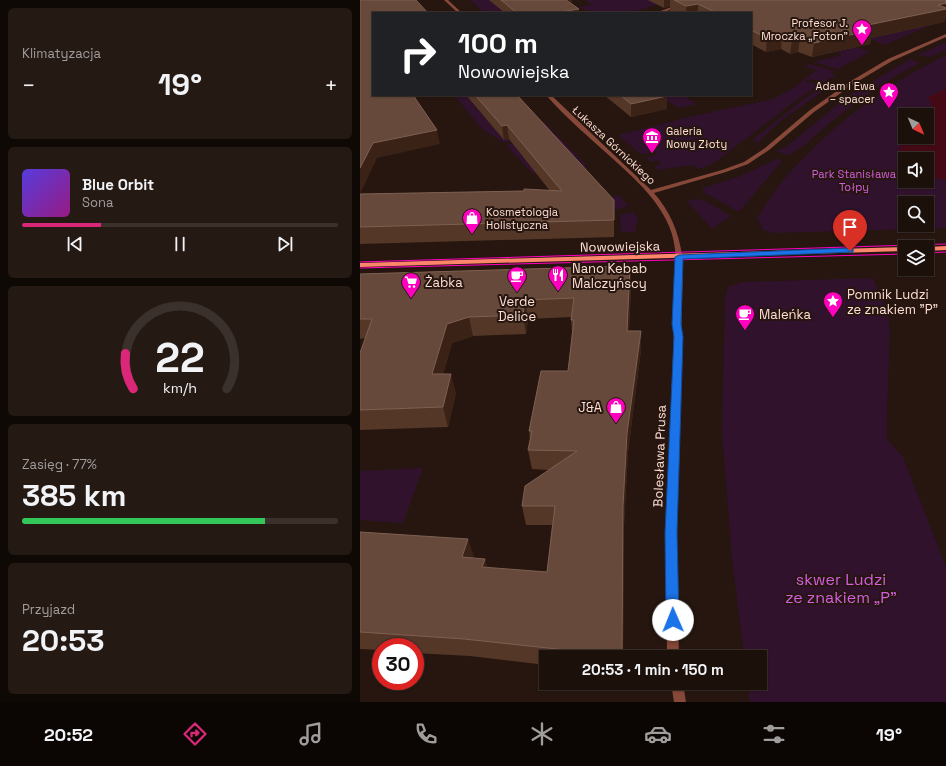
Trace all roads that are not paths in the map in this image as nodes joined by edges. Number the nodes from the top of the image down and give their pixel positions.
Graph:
1 (446, 0) edge
2 (695, 0) edge
3 (459, 12) edge
4 (660, 12) edge
5 (946, 35) edge
6 (549, 96) edge
7 (650, 192) junction
8 (946, 248) edge
9 (898, 249) edge
10 (934, 249) edge
11 (679, 257) junction
12 (360, 265) edge
13 (673, 650) edge
14 (678, 690) edge
15 (680, 702) edge

1 - 3 street
2 - 4 street
5 - 7 street
6 - 7 street, Łukasza Górnickiego
7 - 11 street, Łukasza Górnickiego
8 - 10 street
9 - 11 street, Nowowiejska
11 - 12 street, Nowowiejska
11 - 13 street, Bolesława Prusa
14 - 15 street

